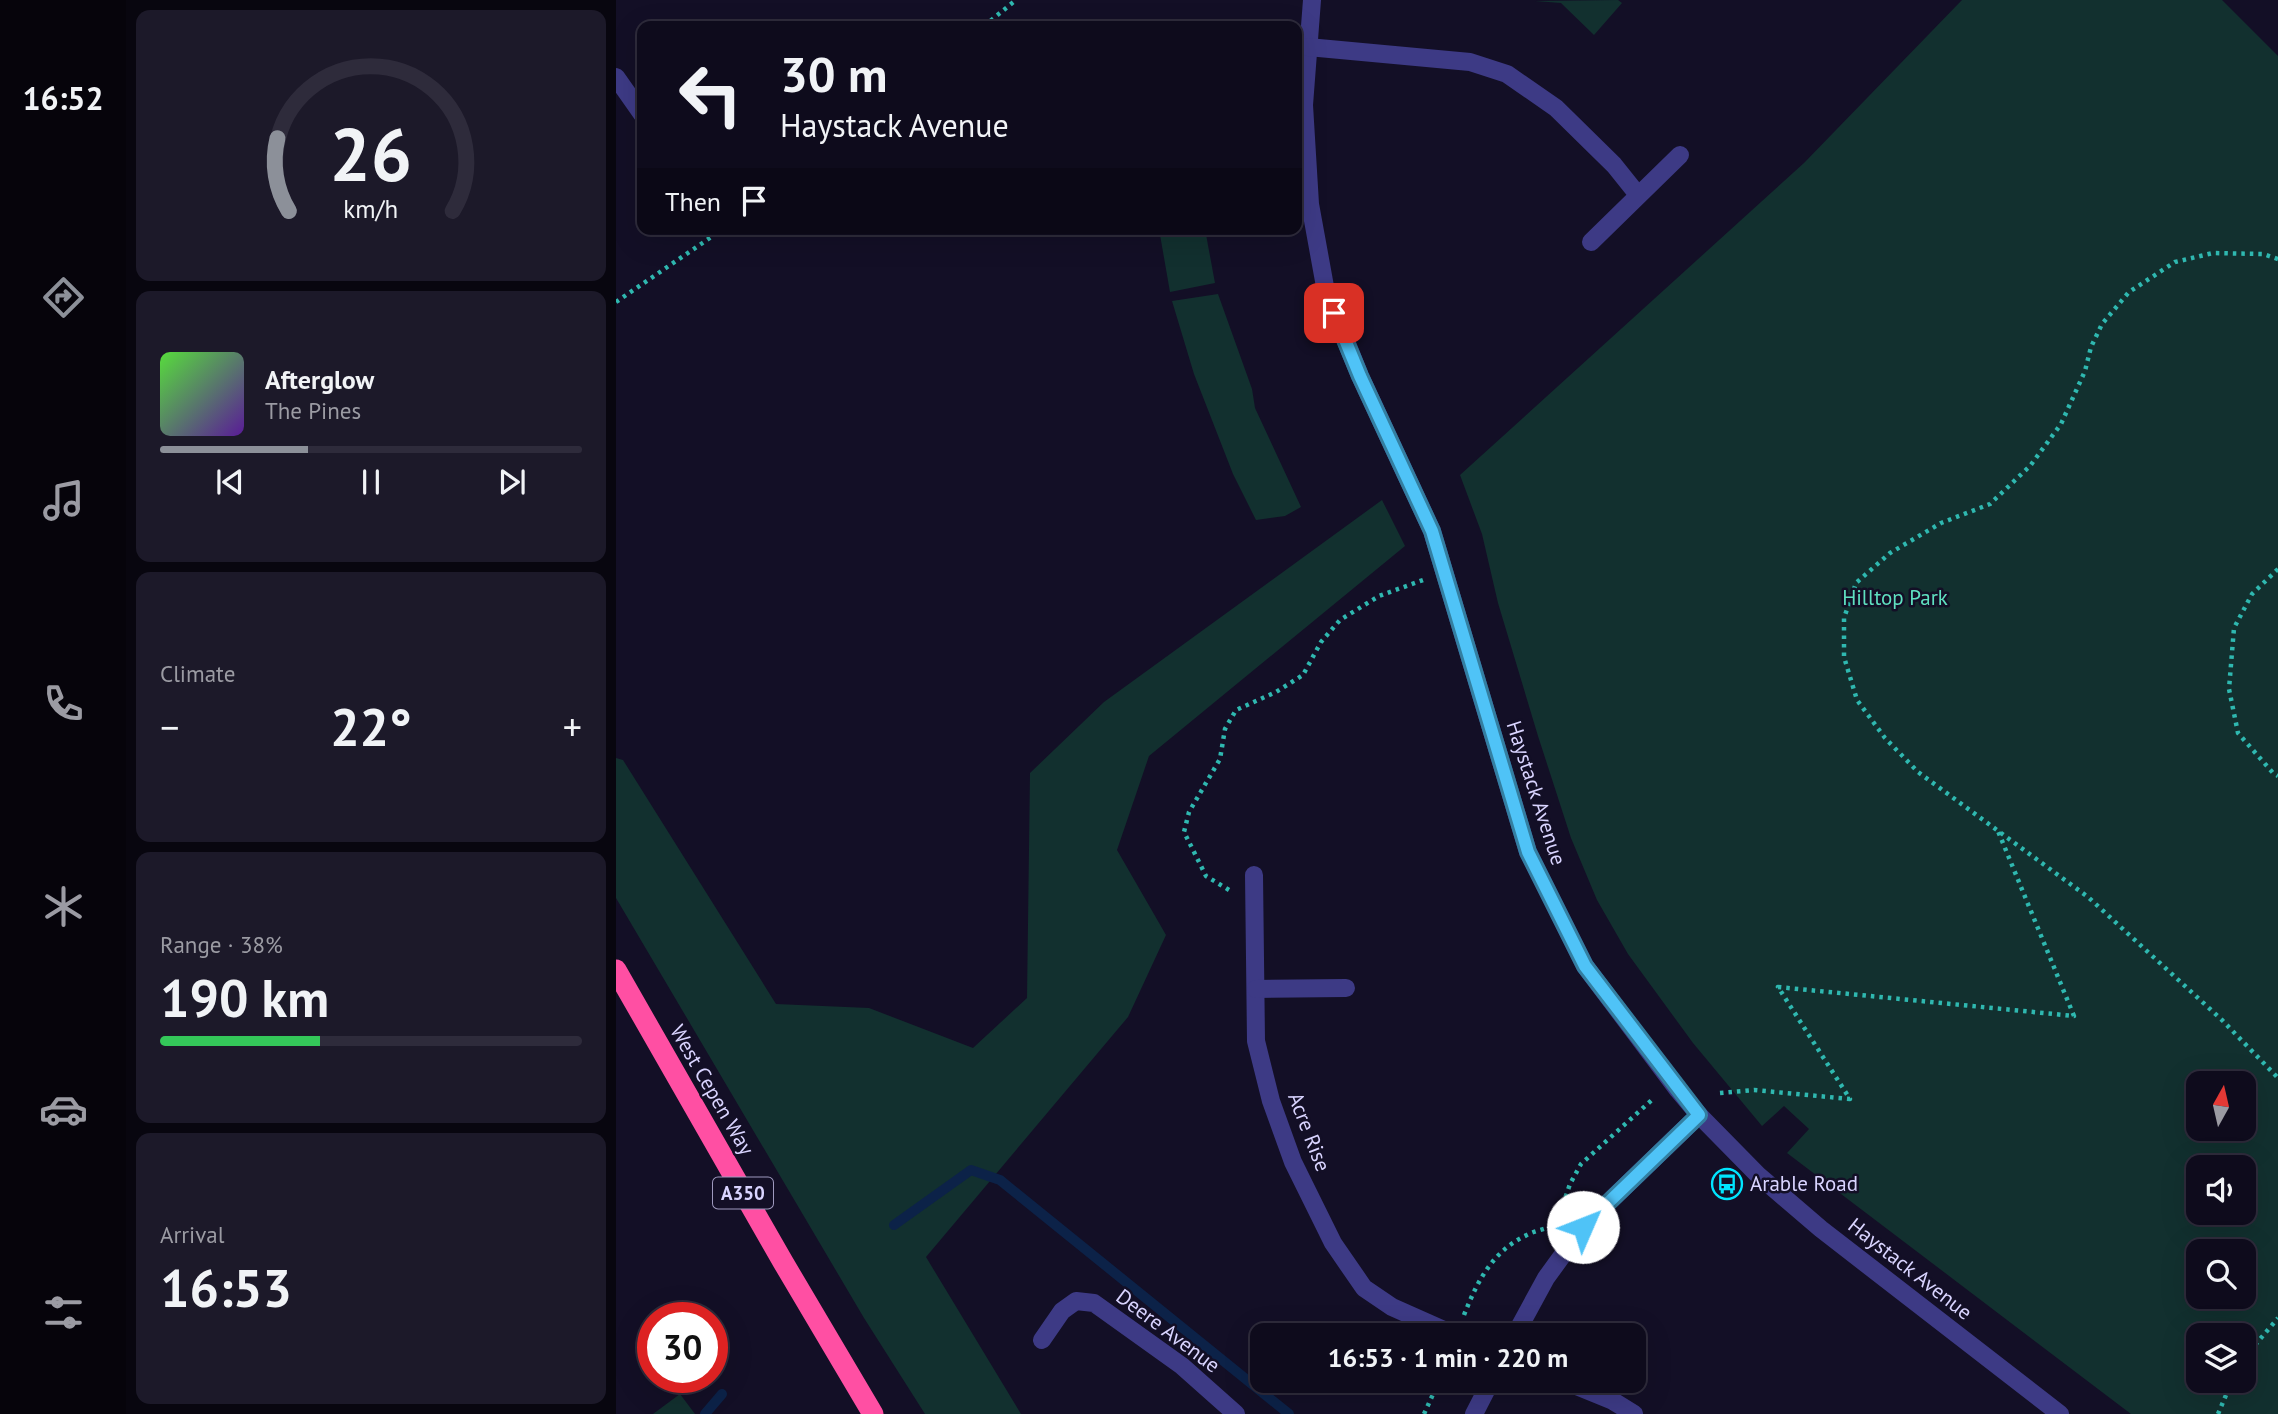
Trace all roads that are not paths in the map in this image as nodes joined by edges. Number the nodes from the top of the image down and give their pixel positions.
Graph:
1 (1312, 0) edge
2 (1308, 47) junction
3 (616, 77) edge
4 (637, 107) edge
5 (1680, 155) dead end
6 (1638, 195) junction
7 (1591, 242) dead end
8 (1255, 875) dead end
9 (616, 970) edge
10 (1346, 988) dead end
11 (1256, 989) junction
12 (1699, 1115) junction
13 (1438, 1323) edge
14 (1522, 1323) edge
15 (1042, 1340) dead end
16 (1485, 1393) edge
17 (1593, 1393) edge
18 (873, 1414) edge
19 (1236, 1414) edge
20 (1474, 1414) edge
21 (1634, 1414) edge
22 (2060, 1414) edge

1 - 2 street, Haystack Avenue
2 - 6 street
2 - 12 street, Haystack Avenue
3 - 4 street
5 - 6 street
6 - 7 street
8 - 11 street, Acre Rise
9 - 18 highway, West Cepen Way / A350
10 - 11 street
11 - 13 street, Acre Rise
12 - 14 street
12 - 22 street, Haystack Avenue
15 - 19 street, Deere Avenue
16 - 20 street
17 - 21 street

